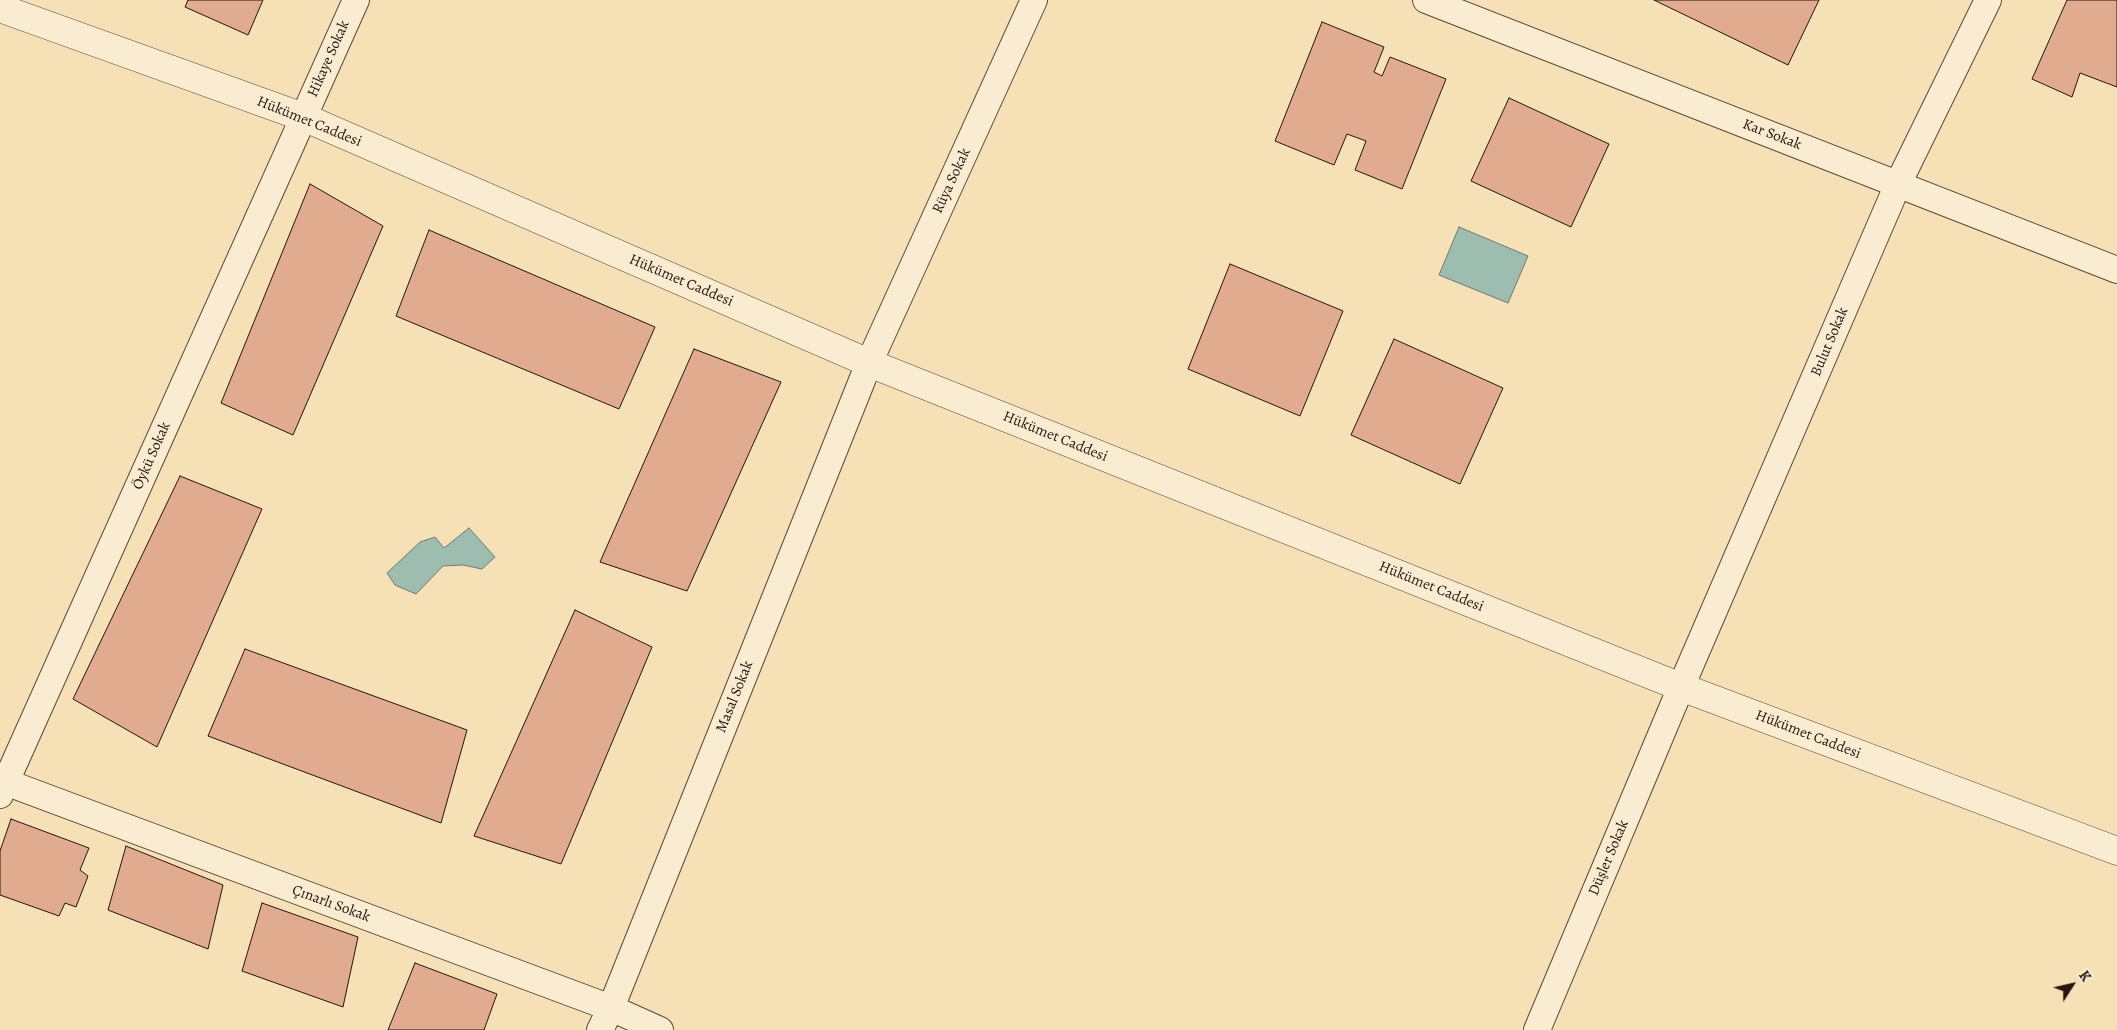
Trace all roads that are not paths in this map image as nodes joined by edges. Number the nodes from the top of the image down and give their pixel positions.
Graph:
1 (356, 0) edge
2 (1034, 0) edge
3 (1426, 0) edge
4 (1988, 0) edge
5 (0, 8) edge
6 (303, 117) junction
7 (1898, 184) junction
8 (2117, 270) edge
9 (869, 363) junction
10 (1681, 687) junction
11 (2, 786) edge
12 (2117, 851) edge
13 (605, 1019) edge
14 (660, 1030) edge
15 (1537, 1030) edge

1 - 6 street, Hikaye Sokak
2 - 9 street, Rüya Sokak
3 - 7 street, Kar Sokak
4 - 7 street, Bulut Sokak
5 - 6 street, Hükümet Caddesi
6 - 9 street, Hükümet Caddesi
6 - 11 street, Öykü Sokak
7 - 8 street, Kar Sokak
7 - 10 street, Bulut Sokak
9 - 10 street, Hükümet Caddesi
9 - 13 street, Masal Sokak
10 - 12 street, Hükümet Caddesi
10 - 15 street, Düşler Sokak
11 - 13 street, Çınarlı Sokak
13 - 14 street, Çınarlı Sokak

